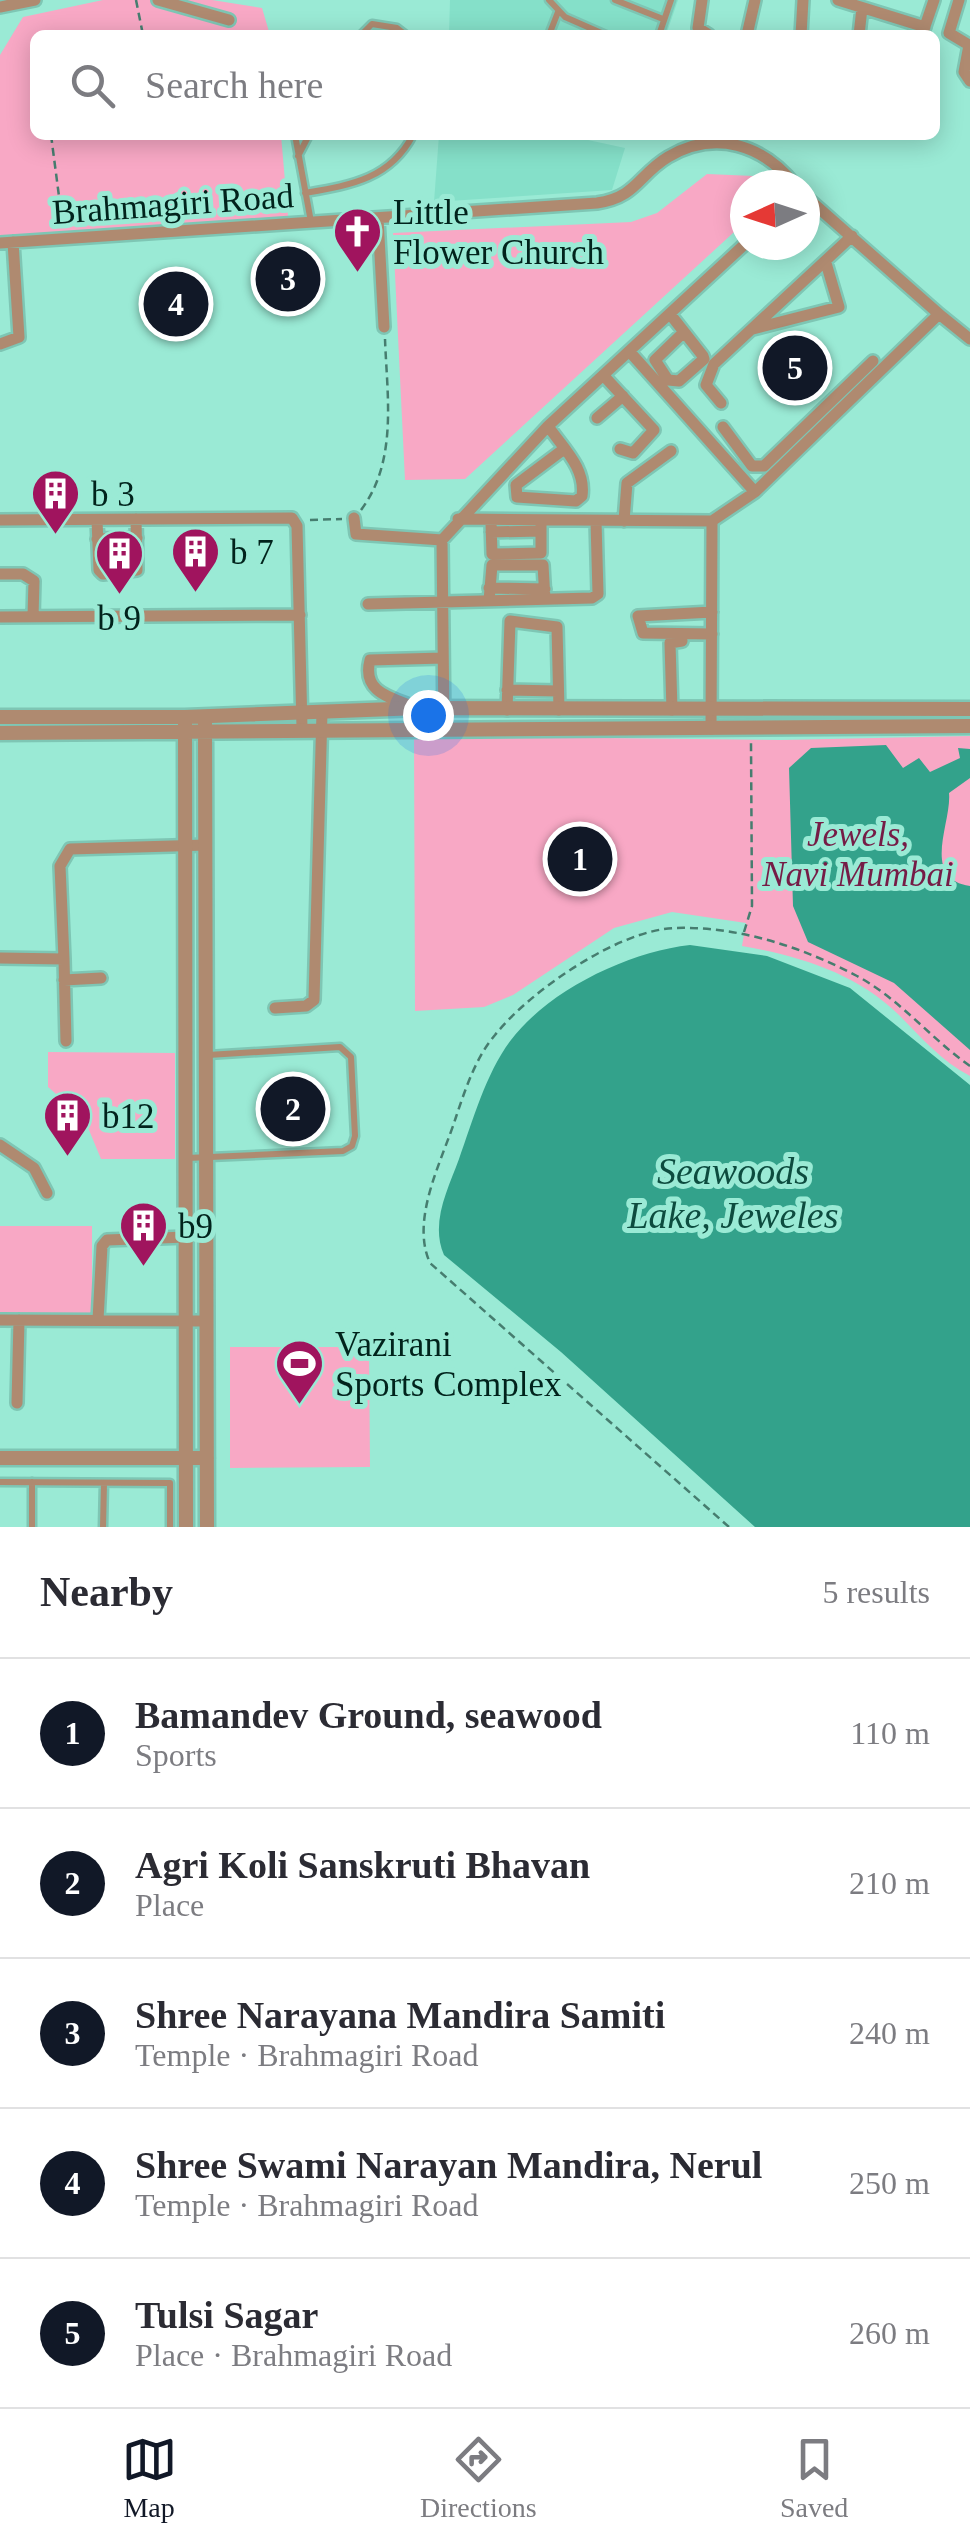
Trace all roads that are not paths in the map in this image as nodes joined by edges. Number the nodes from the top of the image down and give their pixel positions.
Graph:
1 (34, 0) edge
2 (158, 0) edge
3 (550, 0) edge
4 (615, 0) edge
5 (671, 0) edge
6 (702, 0) edge
7 (754, 0) edge
8 (803, 0) edge
9 (838, 0) edge
10 (934, 0) edge
11 (959, 0) edge
12 (864, 5) edge
13 (1, 6) edge
14 (558, 12) junction
15 (664, 19) junction
16 (229, 20) dead end
17 (367, 30) edge
18 (400, 30) edge
19 (551, 30) edge
20 (596, 30) edge
21 (661, 30) edge
22 (701, 30) edge
23 (748, 30) edge
24 (801, 30) edge
25 (860, 30) edge
26 (922, 30) edge
27 (924, 30) edge
28 (970, 80) edge
29 (296, 140) edge
30 (307, 140) edge
31 (411, 140) edge
32 (298, 156) junction
33 (779, 170) edge
34 (305, 193) junction
35 (820, 209) edge
36 (378, 219) junction
37 (312, 223) junction
38 (852, 236) junction
39 (6, 242) edge
40 (730, 258) edge
41 (826, 262) junction
42 (670, 314) junction
43 (939, 314) junction
44 (384, 327) road end
45 (752, 330) junction
46 (684, 332) junction
47 (970, 338) edge
48 (0, 344) edge
49 (629, 351) junction
50 (873, 361) dead end
51 (603, 375) junction
52 (622, 396) junction
53 (720, 403) dead end
54 (596, 418) dead end
55 (548, 426) junction
56 (723, 427) dead end
57 (810, 432) junction
58 (564, 449) junction
59 (620, 449) dead end
60 (671, 451) dead end
61 (754, 492) junction
62 (583, 507) dead end
63 (354, 518) road end
64 (136, 519) junction
65 (458, 519) junction
66 (0, 520) edge
67 (96, 520) junction
68 (624, 521) junction
69 (712, 521) junction
70 (582, 522) junction
71 (596, 522) junction
72 (491, 527) junction
73 (542, 527) junction
74 (136, 538) junction
75 (97, 539) junction
76 (442, 540) junction
77 (0, 574) edge
78 (489, 594) junction
79 (545, 594) junction
80 (511, 600) junction
81 (443, 602) junction
82 (368, 604) dead end
83 (712, 612) junction
84 (300, 615) junction
85 (0, 617) edge
86 (33, 617) junction
87 (510, 622) junction
88 (712, 638) junction
89 (443, 658) junction
90 (507, 690) junction
91 (558, 691) junction
92 (419, 708) junction
93 (443, 709) junction
94 (970, 709) edge
95 (508, 710) junction
96 (558, 710) junction
97 (672, 710) junction
98 (711, 711) junction
99 (302, 712) junction
100 (322, 712) junction
101 (0, 716) edge
102 (185, 724) junction
103 (205, 724) junction
104 (970, 726) edge
105 (444, 727) junction
106 (302, 728) junction
107 (321, 729) junction
108 (712, 729) junction
109 (0, 733) edge
110 (186, 844) junction
111 (206, 845) junction
112 (0, 958) edge
113 (64, 959) junction
114 (101, 978) dead end
115 (64, 980) junction
116 (275, 1008) dead end
117 (66, 1041) dead end
118 (206, 1055) junction
119 (0, 1146) edge
120 (186, 1158) junction
121 (206, 1158) junction
122 (47, 1193) dead end
123 (186, 1236) junction
124 (0, 1320) edge
125 (19, 1320) junction
126 (98, 1320) junction
127 (186, 1320) junction
128 (207, 1321) junction
129 (18, 1403) dead end
130 (0, 1458) edge
131 (186, 1458) junction
132 (207, 1458) junction
133 (0, 1482) edge
134 (32, 1482) junction
135 (104, 1482) junction
136 (32, 1527) edge
137 (104, 1527) edge
138 (170, 1527) edge
139 (186, 1527) edge
140 (207, 1527) edge

1 - 13 street
2 - 16 street
3 - 14 lane
4 - 15 lane
5 - 15 lane
6 - 22 street
7 - 23 street
8 - 24 street
9 - 12 street
10 - 27 street
11 - 28 street
12 - 25 street
12 - 26 street
14 - 19 lane
14 - 20 lane
15 - 21 lane
17 - 18 lane
29 - 32 lane
30 - 32 lane
31 - 34 lane
32 - 34 lane
33 - 36 street, Brahmagiri Road
34 - 37 lane
35 - 38 street
36 - 37 street, Brahmagiri Road
36 - 44 street
37 - 39 street, Brahmagiri Road
38 - 41 street
38 - 43 street
39 - 48 street
40 - 42 street
41 - 45 street
41 - 45 street
42 - 46 street
42 - 49 street
43 - 47 street
43 - 57 street
45 - 53 street
46 - 46 street
49 - 51 street
49 - 61 street
50 - 57 street
51 - 52 street
51 - 55 street
52 - 54 street
52 - 59 street
55 - 58 street
55 - 65 street
56 - 57 street
57 - 61 street
58 - 58 street
60 - 68 street
61 - 69 street
62 - 70 street
63 - 76 street
64 - 67 street
64 - 74 street
64 - 84 street
65 - 72 street
65 - 76 street
66 - 67 street
67 - 75 street
68 - 69 street
68 - 71 street
69 - 83 street
70 - 71 street
70 - 73 street
71 - 79 street
72 - 73 street
72 - 73 street
74 - 75 street
74 - 75 street
76 - 81 street
77 - 86 street
78 - 79 street
78 - 79 street
78 - 80 street
78 - 81 street
79 - 80 street
80 - 87 street
81 - 82 street
81 - 89 street
83 - 88 street
83 - 88 street
84 - 86 street
84 - 99 street
85 - 86 street
87 - 90 street
87 - 91 street
88 - 97 street
88 - 98 street
89 - 92 street
89 - 93 street
90 - 91 street
90 - 95 street
91 - 96 street
92 - 93 street
92 - 100 street
93 - 95 street
93 - 105 street
94 - 98 street
95 - 96 street
96 - 97 street
97 - 98 street
98 - 108 street
99 - 100 street
99 - 103 street
99 - 106 street
100 - 107 street
101 - 102 street
102 - 103 street
102 - 109 street
102 - 110 street
103 - 106 street
103 - 111 street
104 - 108 street
105 - 107 street
105 - 108 street
106 - 107 street
107 - 116 street
110 - 111 street
110 - 113 street
110 - 120 street
111 - 118 street
112 - 113 street
113 - 115 street
114 - 115 street
115 - 117 street
118 - 121 street
118 - 121 lane
119 - 122 street
120 - 121 lane
120 - 123 street
121 - 128 street
123 - 126 street
123 - 127 street
124 - 125 street
125 - 126 street
125 - 129 street
126 - 127 street
127 - 128 street
127 - 131 street
128 - 132 street
130 - 131 street
131 - 132 street
131 - 139 street
132 - 140 street
133 - 134 lane
134 - 135 lane
134 - 136 lane
135 - 137 lane
135 - 138 lane

